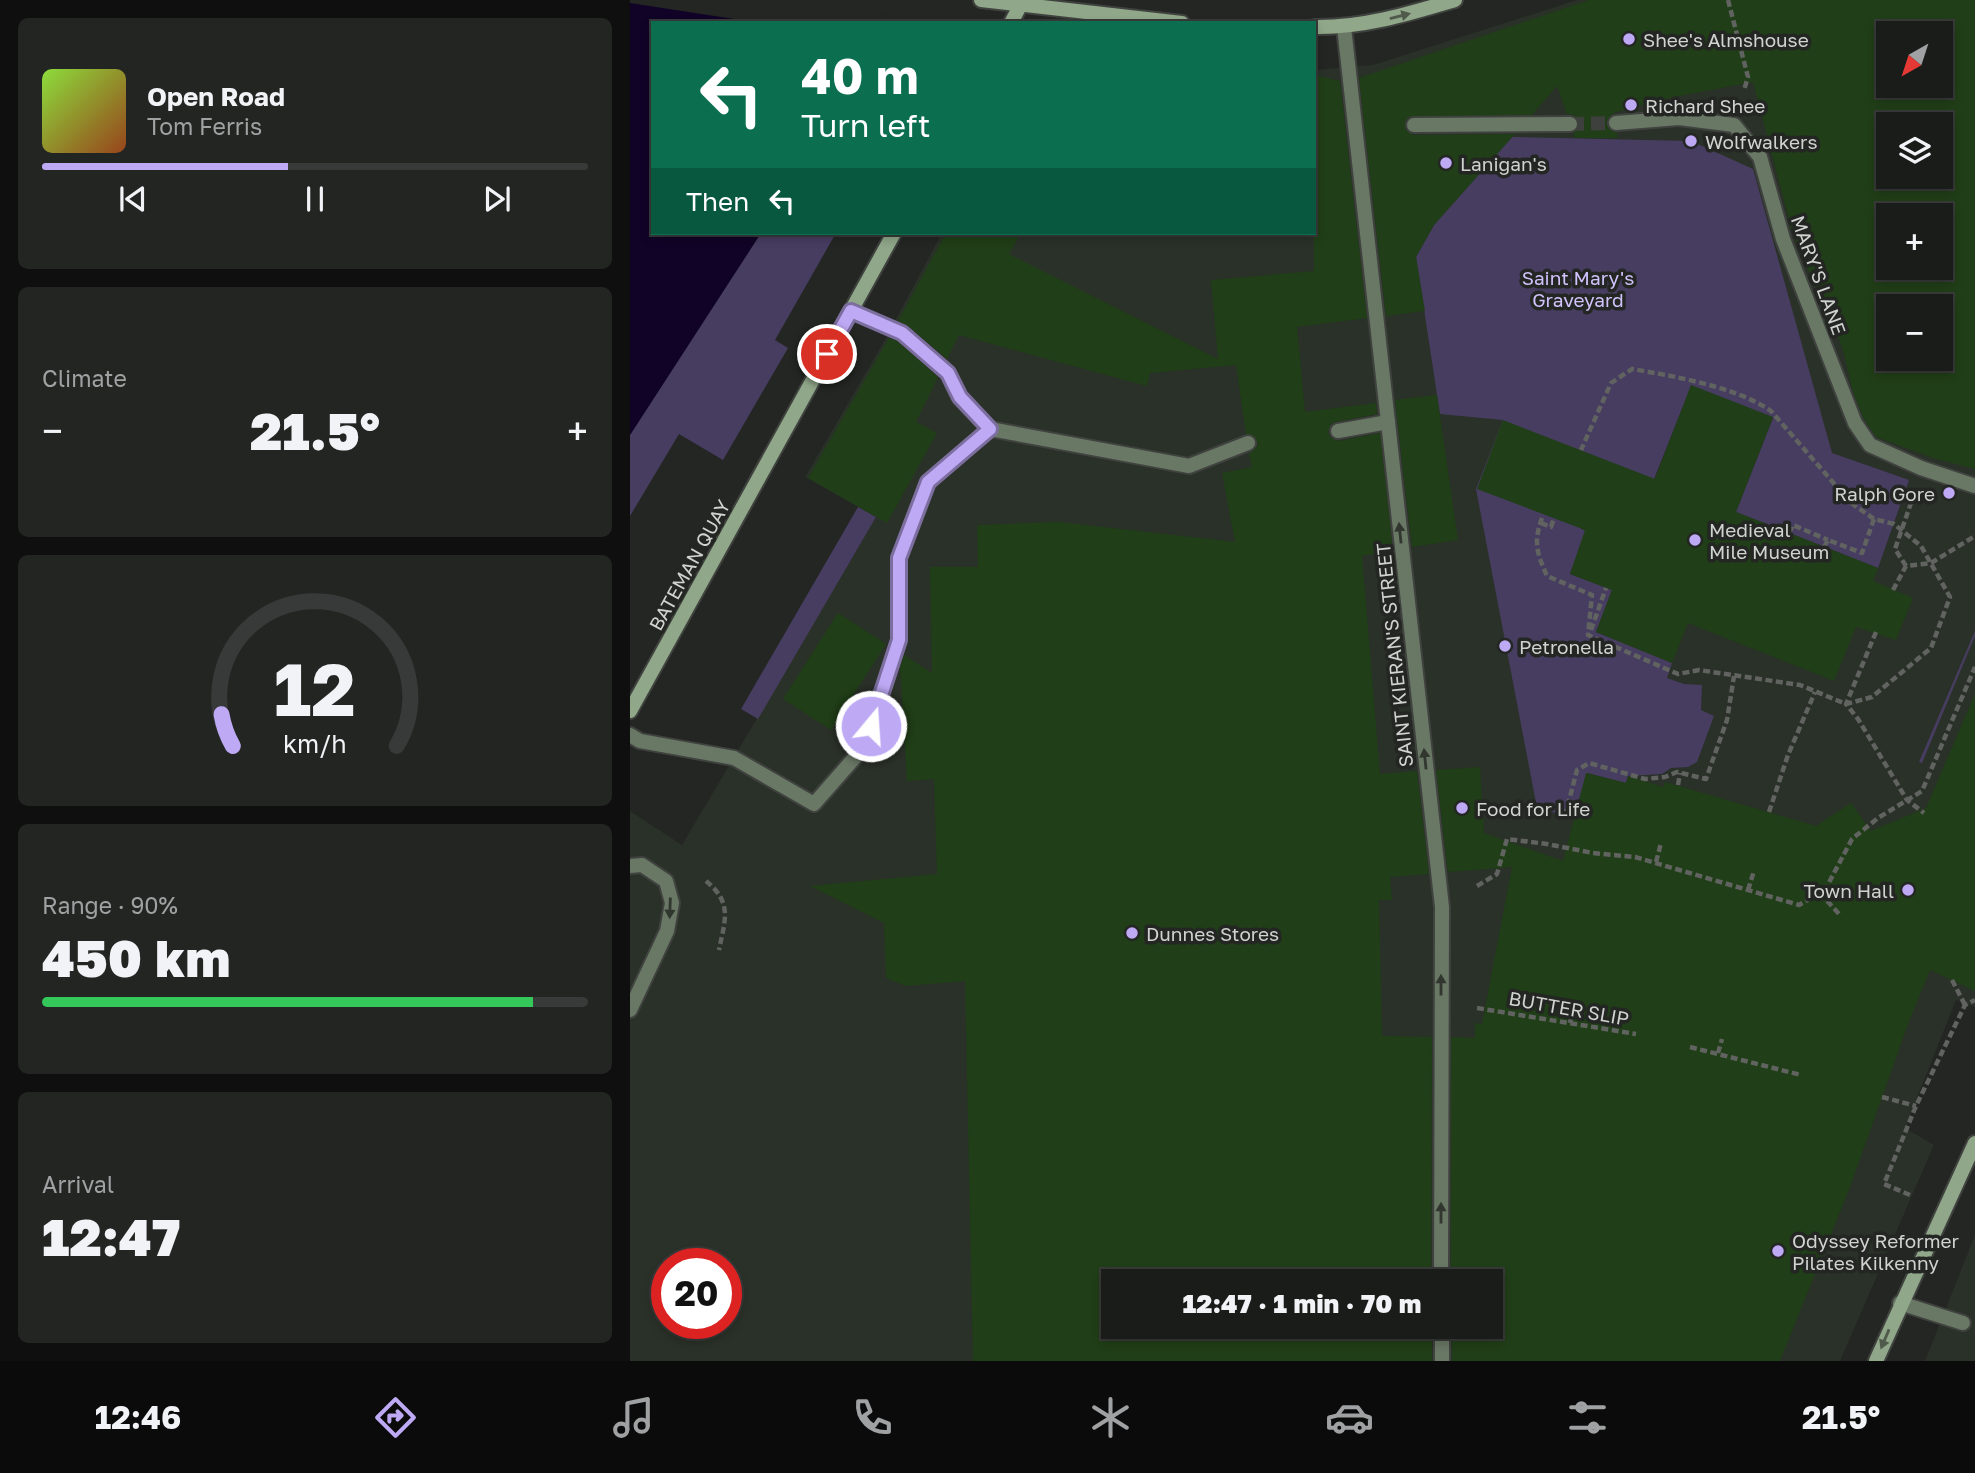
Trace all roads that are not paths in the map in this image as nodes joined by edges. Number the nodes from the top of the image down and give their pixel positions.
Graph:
1 (981, 0) edge
2 (1455, 0) edge
3 (1020, 5) junction
4 (1012, 21) edge
5 (1167, 21) edge
6 (1316, 27) edge
7 (1344, 27) junction
8 (1616, 123) tunnel mouth
9 (1570, 124) tunnel mouth
10 (1414, 125) dead end
11 (893, 235) edge
12 (851, 311) junction
13 (1388, 422) junction
14 (990, 429) junction
15 (1338, 431) dead end
16 (1248, 443) dead end
17 (1975, 486) edge
18 (630, 710) edge
19 (630, 735) edge
20 (630, 866) edge
21 (630, 1010) edge
22 (1975, 1143) edge
23 (1441, 1269) edge
24 (1900, 1303) junction
25 (1963, 1324) dead end
26 (1442, 1339) edge
27 (1442, 1361) edge
28 (1876, 1361) edge

1 - 3 main road
7 -> 2 main road
3 - 4 main road
3 - 5 main road
6 - 7 main road
7 - 13 street, SAINT KIERAN'S STREET
8 - 17 street, MARY'S LANE
9 - 10 street
11 - 12 main road, BATEMAN QUAY
12 - 14 street
12 - 18 main road, BATEMAN QUAY
13 - 15 street
23 -> 13 street, SAINT KIERAN'S STREET
14 - 16 street
14 - 19 street
20 -> 21 street
22 - 24 main road
24 - 25 street
24 -> 28 main road
26 - 27 street

